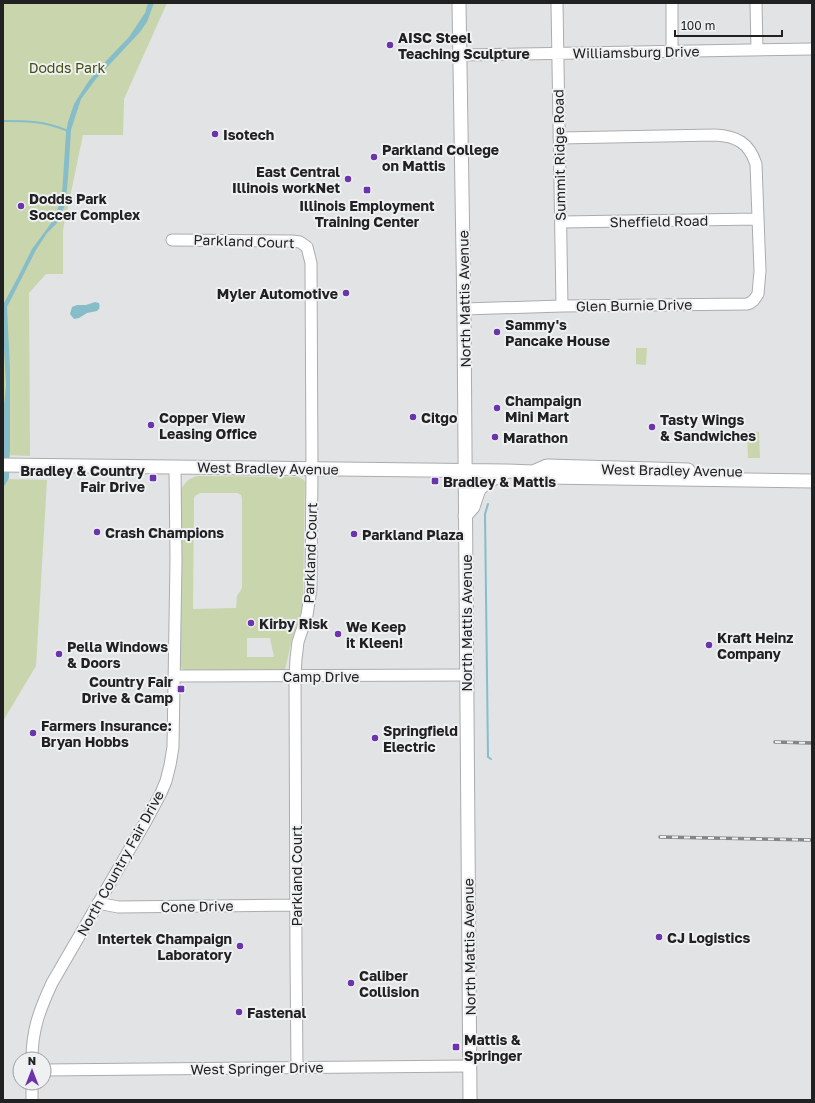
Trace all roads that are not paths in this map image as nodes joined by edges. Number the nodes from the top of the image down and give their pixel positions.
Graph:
1 (459, 3) edge
2 (557, 3) edge
3 (672, 3) edge
4 (756, 3) edge
5 (812, 49) edge
6 (757, 50) junction
7 (672, 52) junction
8 (557, 53) junction
9 (460, 55) junction
10 (559, 138) junction
11 (758, 219) junction
12 (561, 222) junction
13 (172, 240) dead end
14 (562, 306) junction
15 (464, 309) junction
16 (3, 465) edge
17 (175, 467) junction
18 (312, 468) junction
19 (466, 471) junction
20 (506, 471) junction
21 (533, 472) junction
22 (812, 472) edge
23 (812, 481) edge
24 (466, 516) junction
25 (467, 675) junction
26 (174, 676) junction
27 (295, 676) junction
28 (98, 903) junction
29 (296, 905) junction
30 (33, 1051) edge
31 (470, 1066) junction
32 (297, 1068) junction
33 (52, 1070) edge
34 (470, 1100) edge

1 - 9 main road, North Mattis Avenue
2 - 8 street, Summit Ridge Road
3 - 7 street
4 - 6 street
5 - 6 street, Williamsburg Drive
6 - 7 street, Williamsburg Drive
7 - 8 street, Williamsburg Drive
8 - 9 street, Williamsburg Drive
8 - 10 street, Summit Ridge Road
9 - 15 main road, North Mattis Avenue
10 - 11 street
10 - 12 street, Summit Ridge Road
11 - 12 street, Sheffield Road
11 - 14 street, Glen Burnie Drive
12 - 14 street, Summit Ridge Road
13 - 18 street, Parkland Court
14 - 15 street, Glen Burnie Drive
15 - 19 main road, North Mattis Avenue
16 - 17 main road, West Bradley Avenue
17 - 18 main road, West Bradley Avenue
17 - 26 street, North Country Fair Drive
18 - 19 main road, West Bradley Avenue
18 - 27 street, Parkland Court
19 - 20 main road, West Bradley Avenue
19 - 24 main road, North Mattis Avenue
20 - 21 main road, West Bradley Avenue
20 - 24 main road
21 - 22 main road, West Bradley Avenue
21 - 23 main road, West Bradley Avenue
24 - 25 main road, North Mattis Avenue
25 - 27 street, Camp Drive
25 - 31 main road, North Mattis Avenue
26 - 27 street, Camp Drive
26 - 28 street, North Country Fair Drive
27 - 29 street, Parkland Court
28 - 29 street, Cone Drive
28 - 30 street, North Country Fair Drive
29 - 32 street, Parkland Court
31 - 32 street, West Springer Drive
31 - 34 main road, North Mattis Avenue
32 - 33 street, West Springer Drive

